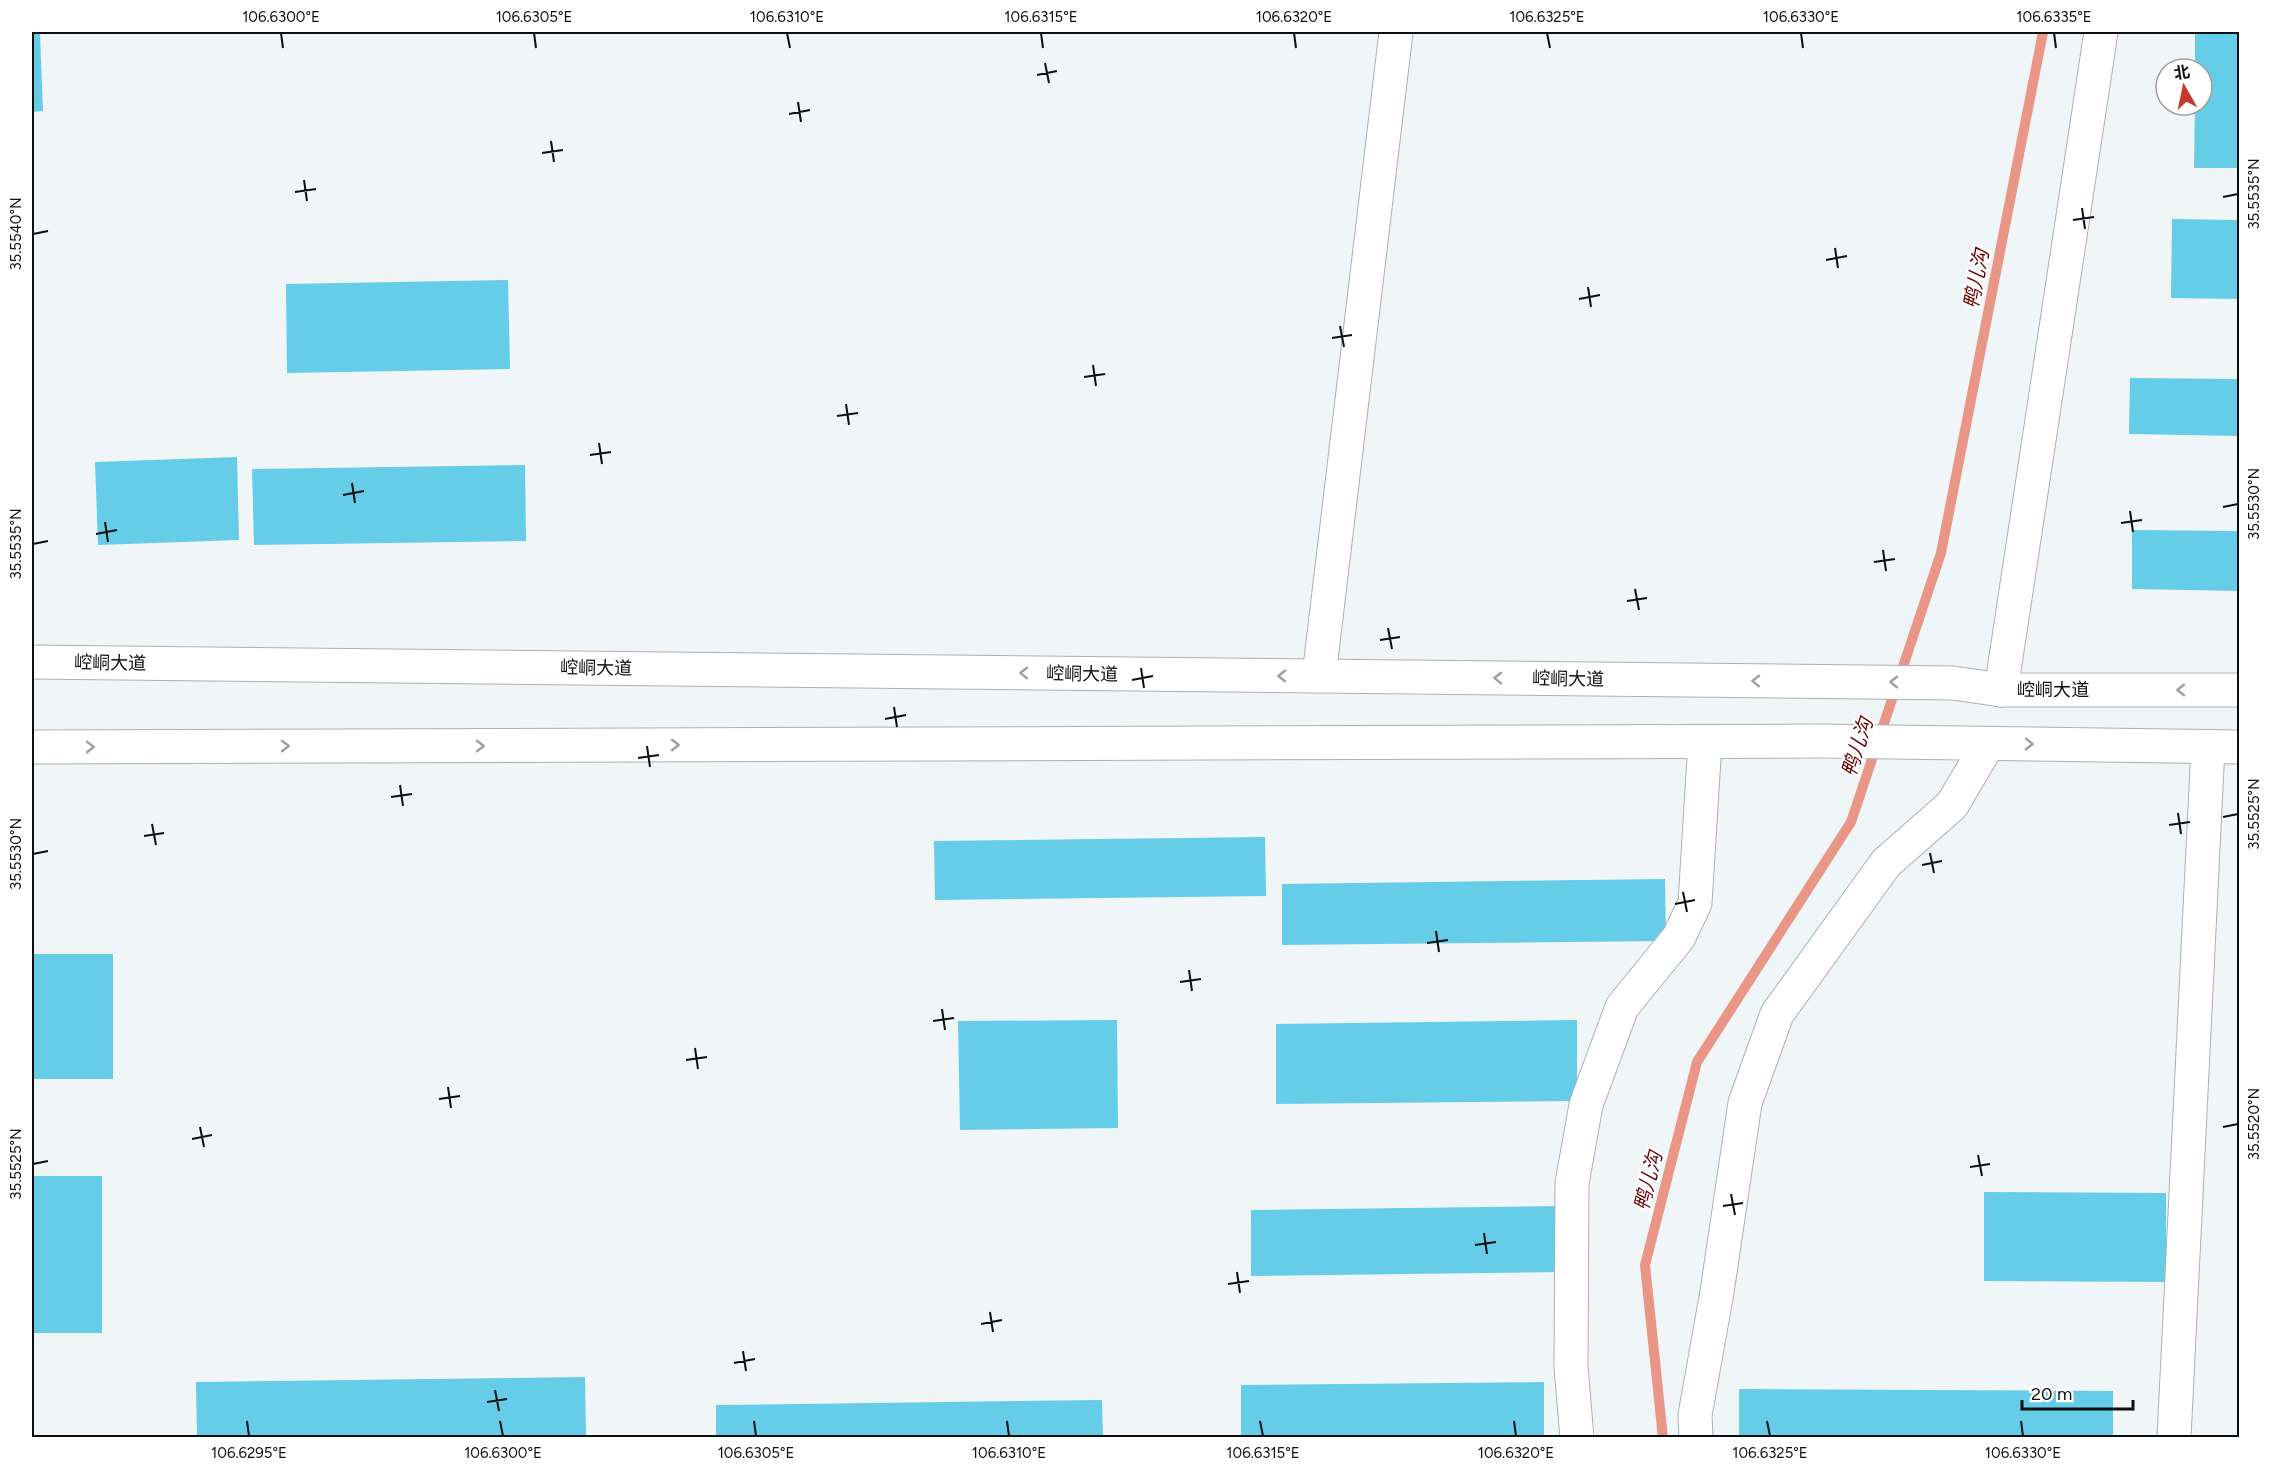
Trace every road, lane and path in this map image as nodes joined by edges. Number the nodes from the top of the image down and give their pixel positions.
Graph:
1 (1396, 32) edge
2 (2101, 32) edge
3 (32, 662) edge
4 (1319, 676) junction
5 (2001, 690) junction
6 (2240, 690) edge
7 (1705, 742) junction
8 (1988, 744) junction
9 (32, 747) edge
10 (2224, 747) edge
11 (1577, 1437) edge
12 (1696, 1437) edge
13 (2174, 1437) edge

1 - 4 main road
2 - 5 main road
4 -> 3 main road, 崆峒大道
5 -> 4 main road, 崆峒大道
6 -> 5 main road, 崆峒大道
7 - 8 main road
9 -> 7 main road
7 - 11 main road
8 -> 10 main road
8 - 12 main road
10 - 13 main road

